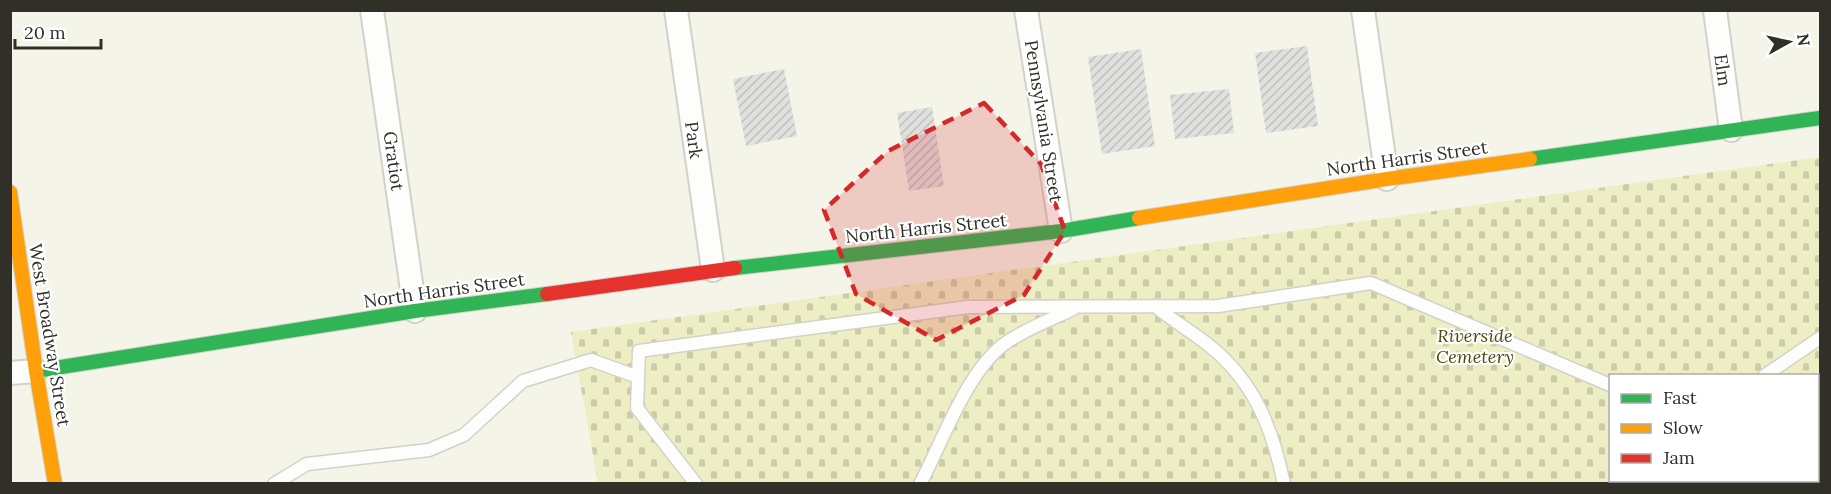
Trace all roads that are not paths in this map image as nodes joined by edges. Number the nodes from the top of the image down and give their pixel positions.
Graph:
1 (372, 10) edge
2 (676, 10) edge
3 (1026, 10) edge
4 (1363, 10) edge
5 (1715, 10) edge
6 (1821, 118) edge
7 (1731, 130) junction
8 (1387, 179) junction
9 (10, 192) edge
10 (1061, 231) junction
11 (713, 270) junction
12 (1155, 306) junction
13 (1076, 307) junction
14 (415, 311) junction
15 (1821, 338) edge
16 (36, 371) junction
17 (10, 374) edge
18 (1766, 374) edge
19 (638, 377) junction
20 (1609, 384) edge
21 (55, 483) edge
22 (274, 483) edge
23 (696, 483) edge
24 (920, 483) edge
25 (1284, 483) edge

1 - 14 street, Gratiot
2 - 11 street, Park
3 - 10 street, Pennsylvania Street
4 - 8 street
5 - 7 street, Elm
6 - 7 street, North Harris Street
7 - 8 street, North Harris Street
8 - 10 street, North Harris Street
9 - 16 street, West Broadway Street
10 - 11 street, North Harris Street
11 - 14 street, North Harris Street
12 - 13 lane
12 - 20 lane
12 - 25 lane
13 - 19 lane
13 - 24 lane
14 - 16 street, North Harris Street
15 - 18 lane
16 - 17 street
16 - 21 street, West Broadway Street
19 - 22 lane
19 - 23 lane

